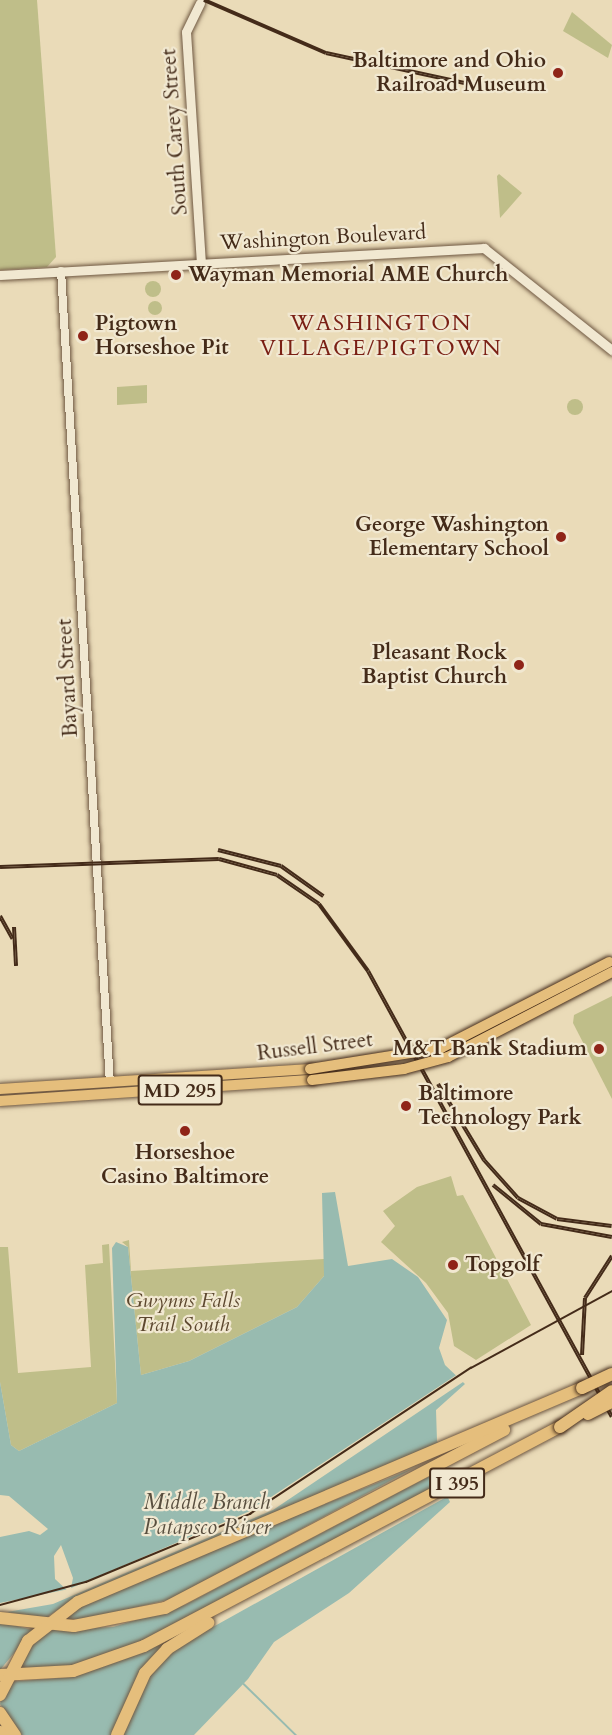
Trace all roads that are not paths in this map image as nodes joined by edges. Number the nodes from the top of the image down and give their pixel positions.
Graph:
1 (200, 3) dead end
2 (201, 263) junction
3 (61, 271) junction
4 (0, 275) edge
5 (612, 350) edge
6 (611, 965) edge
7 (311, 1075) junction
8 (110, 1083) junction
9 (0, 1089) edge
10 (0, 1101) edge
11 (612, 1374) edge
12 (582, 1388) junction
13 (612, 1391) edge
14 (612, 1402) edge
15 (560, 1427) junction
16 (354, 1538) junction
17 (0, 1618) edge
18 (0, 1675) edge
19 (0, 1695) edge
20 (0, 1713) edge
21 (15, 1735) edge
22 (117, 1735) edge

1 - 2 main road, South Carey Street
2 - 3 main road, Washington Boulevard
2 - 5 main road, Washington Boulevard
3 - 4 main road, Washington Boulevard
3 - 8 street, Bayard Street
6 - 7 main road, Russell Street / MD 295, bridge
7 - 8 main road, Russell Street / MD 295
7 - 10 main road, MD 295
8 - 9 main road, Russell Street / MD 295
11 - 12 highway, bridge
12 - 17 highway
12 - 19 highway
13 - 15 highway, I 395, bridge
14 - 15 highway, bridge
15 - 16 highway, I 395
16 - 18 highway
16 - 22 highway
20 - 21 highway

